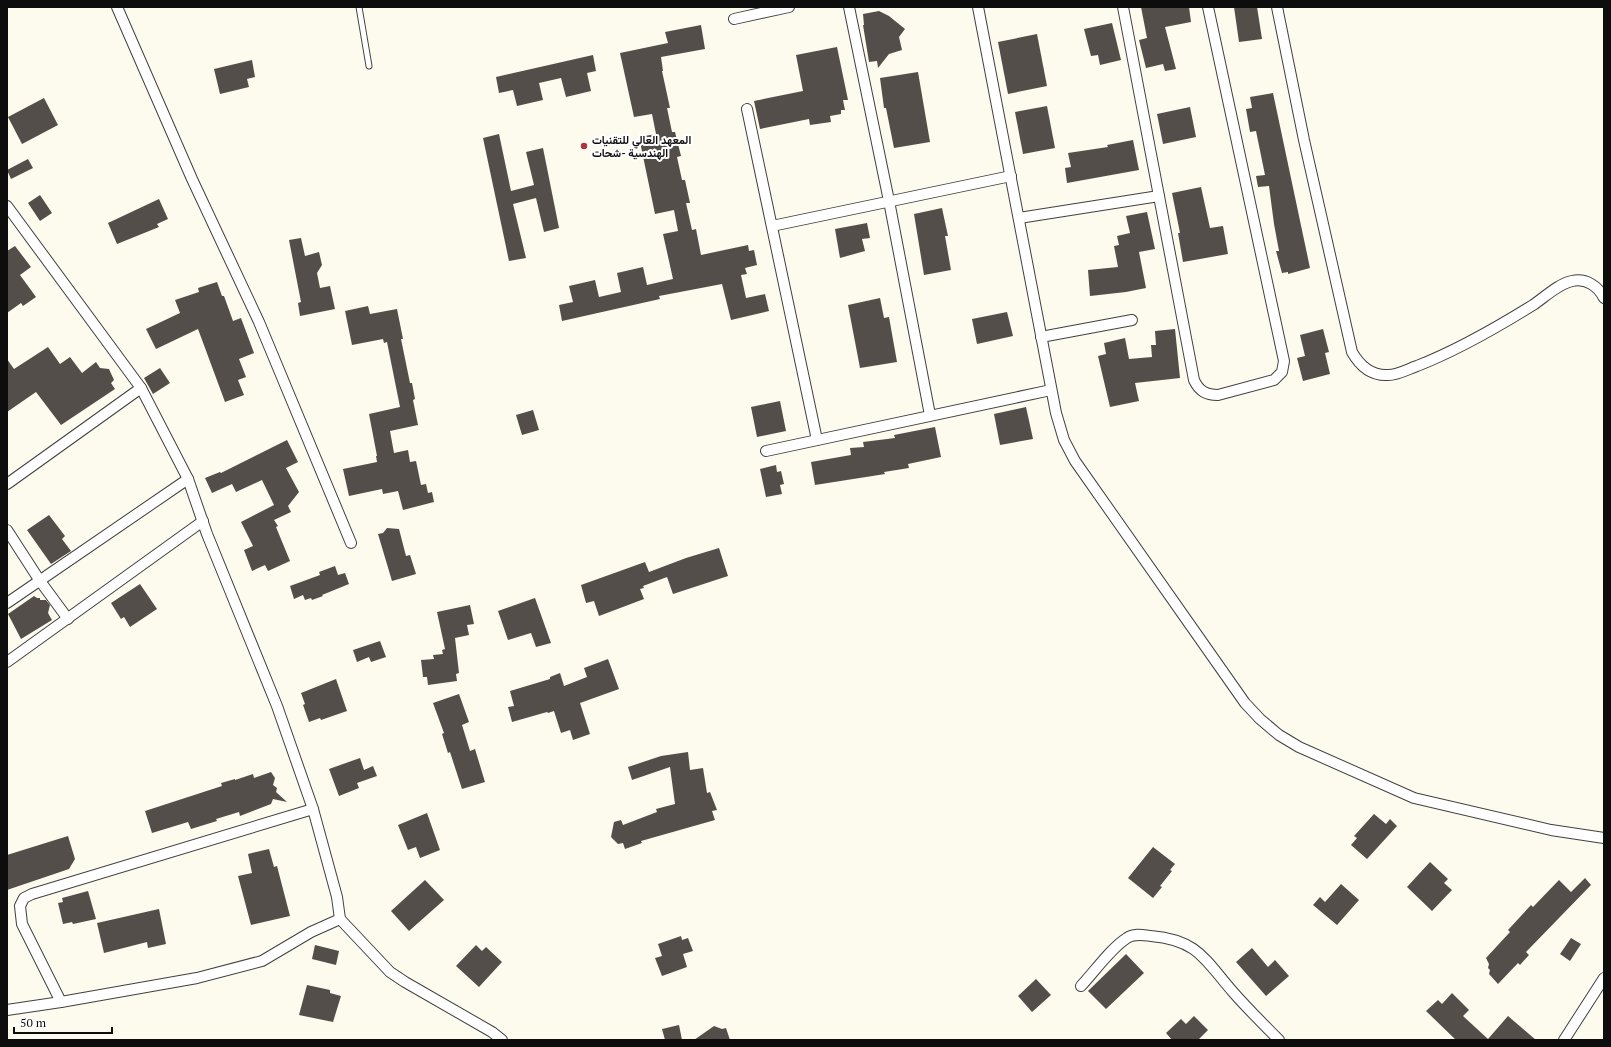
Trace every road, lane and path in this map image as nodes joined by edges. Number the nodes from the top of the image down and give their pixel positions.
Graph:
1 (117, 7) edge
2 (359, 7) edge
3 (789, 7) edge
4 (849, 7) edge
5 (978, 7) edge
6 (1123, 7) edge
7 (1208, 7) edge
8 (1277, 7) edge
9 (734, 19) dead end
10 (369, 66) dead end
11 (747, 109) dead end
12 (1010, 176) junction
13 (1159, 196) junction
14 (889, 202) junction
15 (7, 206) edge
16 (1019, 218) junction
17 (772, 226) junction
18 (1604, 298) edge
19 (1132, 320) dead end
20 (1041, 337) junction
21 (141, 388) junction
22 (1051, 390) junction
23 (930, 416) junction
24 (817, 440) junction
25 (766, 451) dead end
26 (188, 479) junction
27 (7, 484) edge
28 (203, 522) junction
29 (7, 530) edge
30 (351, 544) dead end
31 (40, 581) junction
32 (7, 603) edge
33 (68, 619) junction
34 (7, 662) edge
35 (314, 809) junction
36 (1604, 838) edge
37 (340, 919) junction
38 (1604, 978) edge
39 (1081, 986) dead end
40 (61, 1002) junction
41 (7, 1010) edge
42 (502, 1040) edge
43 (1279, 1040) edge
44 (1564, 1040) edge

1 - 30 street
2 - 10 lane
3 - 9 street
4 - 14 street
5 - 12 street
6 - 13 street
7 - 13 street
8 - 18 street
11 - 17 street
12 - 14 street
12 - 16 street
13 - 16 street
14 - 17 street
14 - 23 street
15 - 21 street
16 - 20 street
17 - 24 street
19 - 20 street
20 - 22 street
21 - 26 street
21 - 27 street
22 - 23 street
22 - 36 street
23 - 24 street
24 - 25 street
26 - 28 street
26 - 31 street
28 - 33 street
28 - 35 street
29 - 31 street
31 - 32 street
31 - 33 street
33 - 34 street
35 - 37 street
35 - 40 street
37 - 40 street
37 - 42 street
38 - 44 street
39 - 43 street
40 - 41 street

